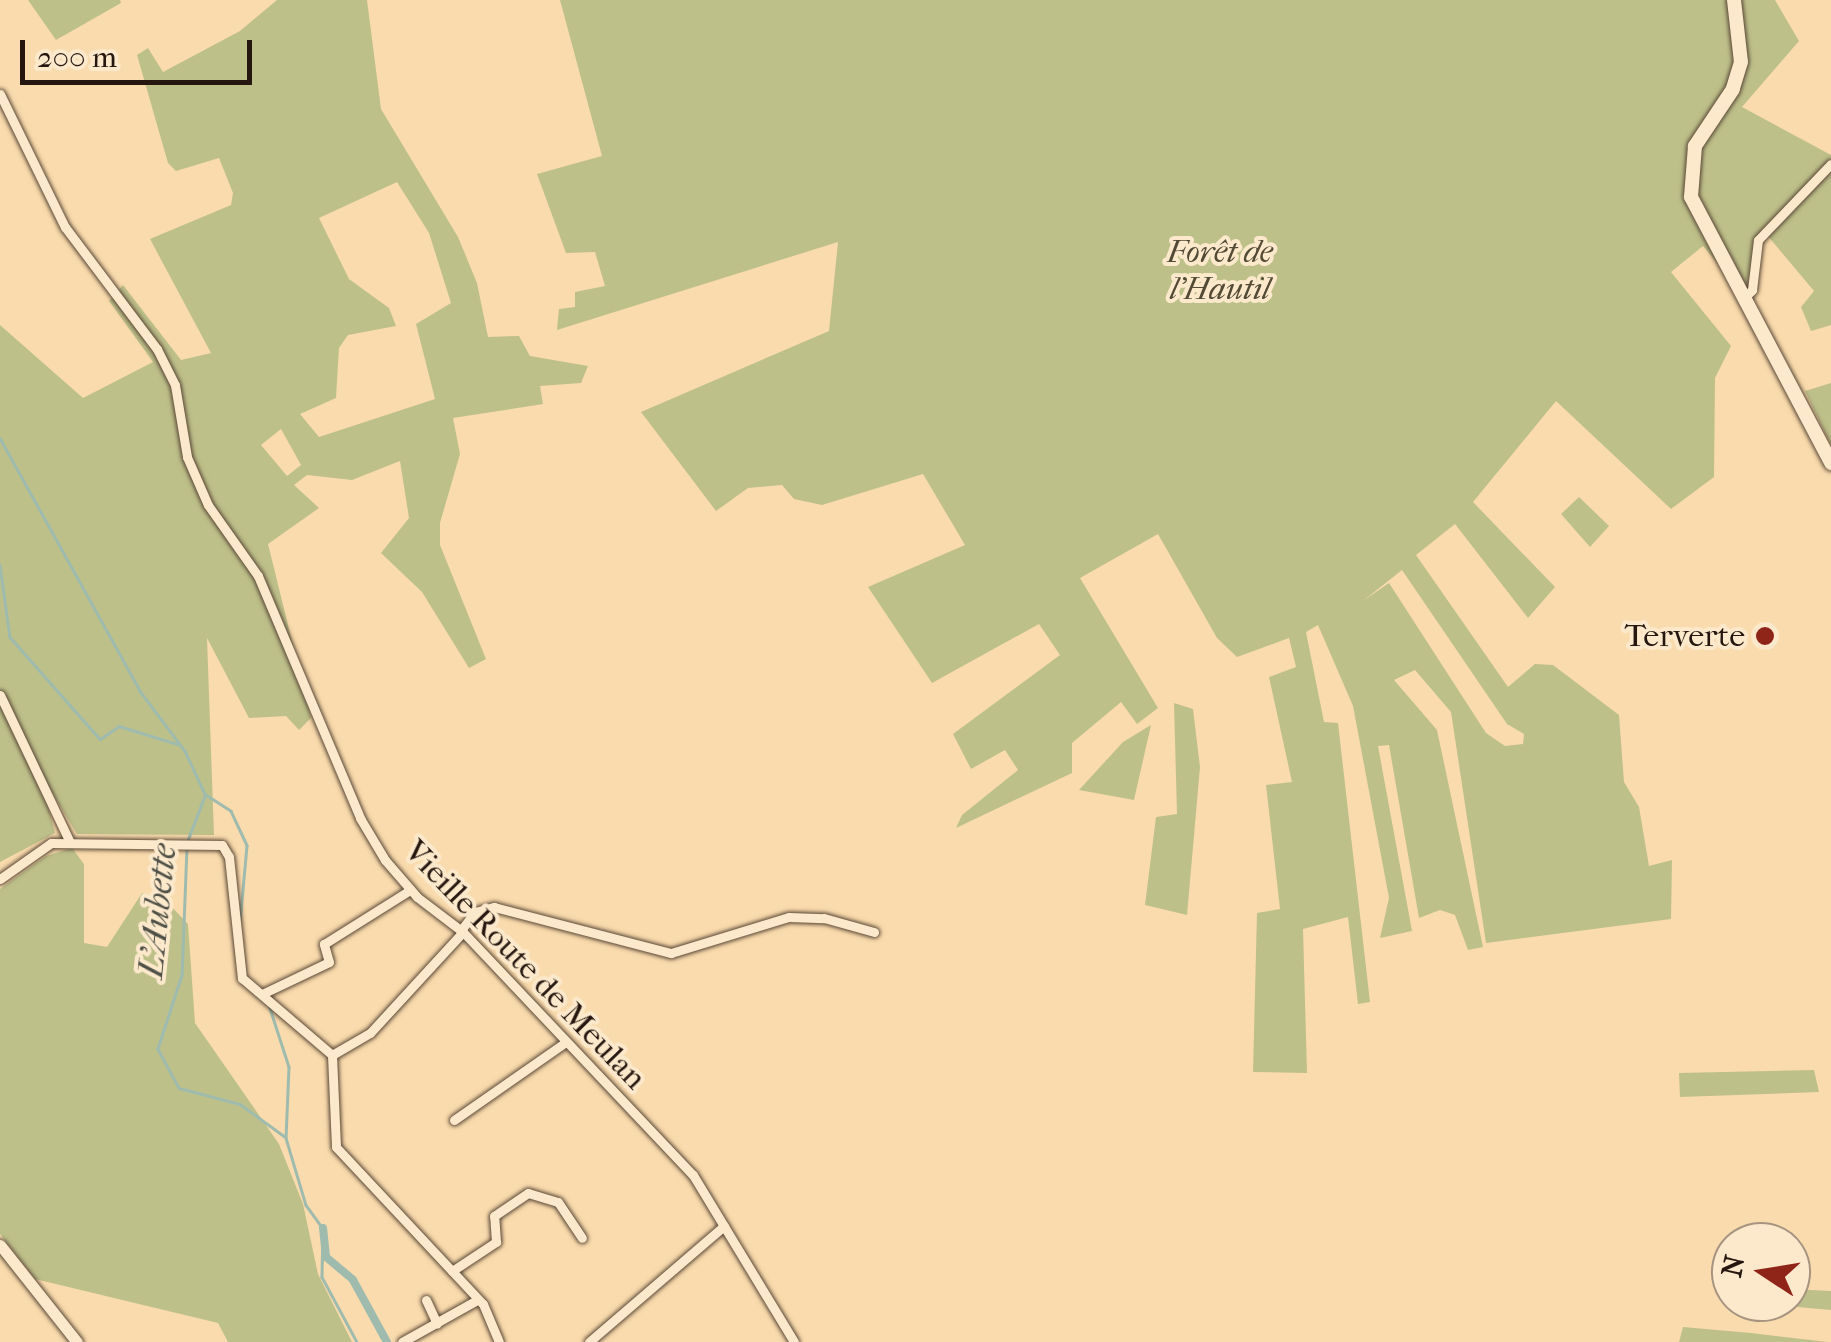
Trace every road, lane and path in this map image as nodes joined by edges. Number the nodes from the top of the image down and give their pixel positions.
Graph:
1 (1738, 2) edge
2 (0, 94) edge
3 (1831, 164) edge
4 (1744, 299) junction
5 (1831, 464) edge
6 (0, 695) edge
7 (69, 840) junction
8 (0, 879) edge
9 (410, 890) junction
10 (462, 931) junction
11 (874, 932) dead end
12 (262, 994) junction
13 (563, 1044) junction
14 (332, 1055) junction
15 (454, 1120) dead end
16 (723, 1225) junction
17 (582, 1238) dead end
18 (0, 1245) edge
19 (452, 1271) junction
20 (426, 1300) dead end
21 (477, 1300) junction
22 (437, 1324) junction
23 (76, 1342) edge
24 (402, 1342) edge
25 (499, 1342) edge
26 (589, 1342) edge
27 (794, 1342) edge

1 - 4 main road
2 - 9 street, Vieille Route de Meulan
3 - 4 street
4 - 5 main road
6 - 7 street
7 - 8 street
7 - 12 street
9 - 10 street, Vieille Route de Meulan
9 - 12 street
10 - 11 street
10 - 13 street, Vieille Route de Meulan
10 - 14 street
12 - 14 street
13 - 15 street
13 - 16 street, Vieille Route de Meulan
14 - 19 street
16 - 26 street
16 - 27 street, Vieille Route de Meulan
17 - 19 street
18 - 23 street
19 - 21 street
20 - 22 street
21 - 22 street
21 - 25 street
22 - 24 street

